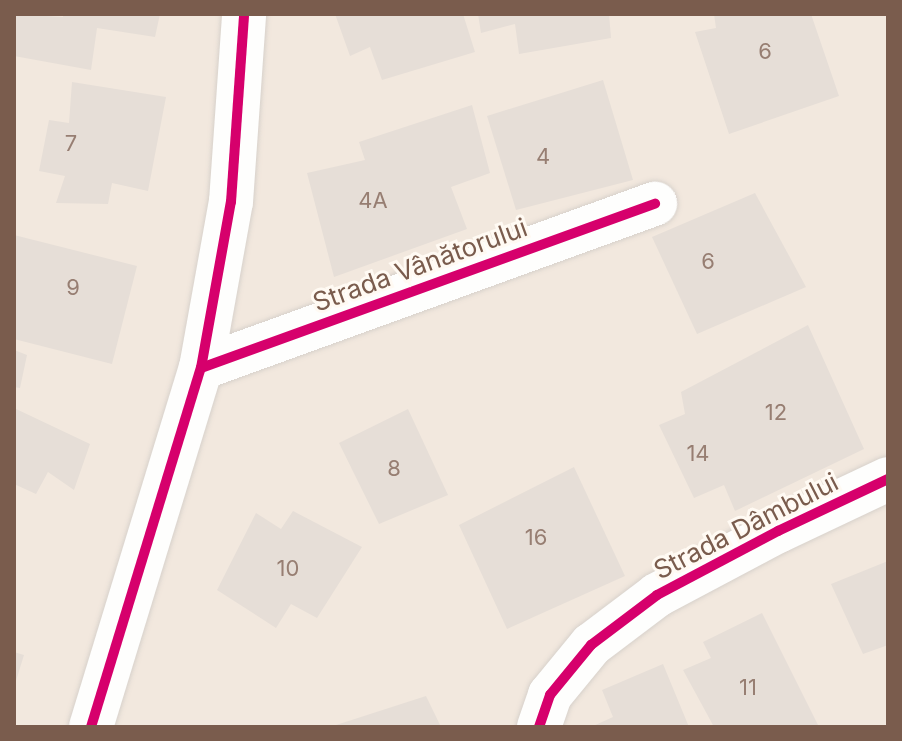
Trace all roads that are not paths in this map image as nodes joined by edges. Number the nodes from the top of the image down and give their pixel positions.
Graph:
1 (244, 14) edge
2 (655, 204) dead end
3 (201, 368) junction
4 (888, 479) edge
5 (91, 727) edge
6 (539, 727) edge

1 - 3 street
2 - 3 street, Strada Vânătorului
3 - 5 street
4 - 6 street, Strada Dâmbului

